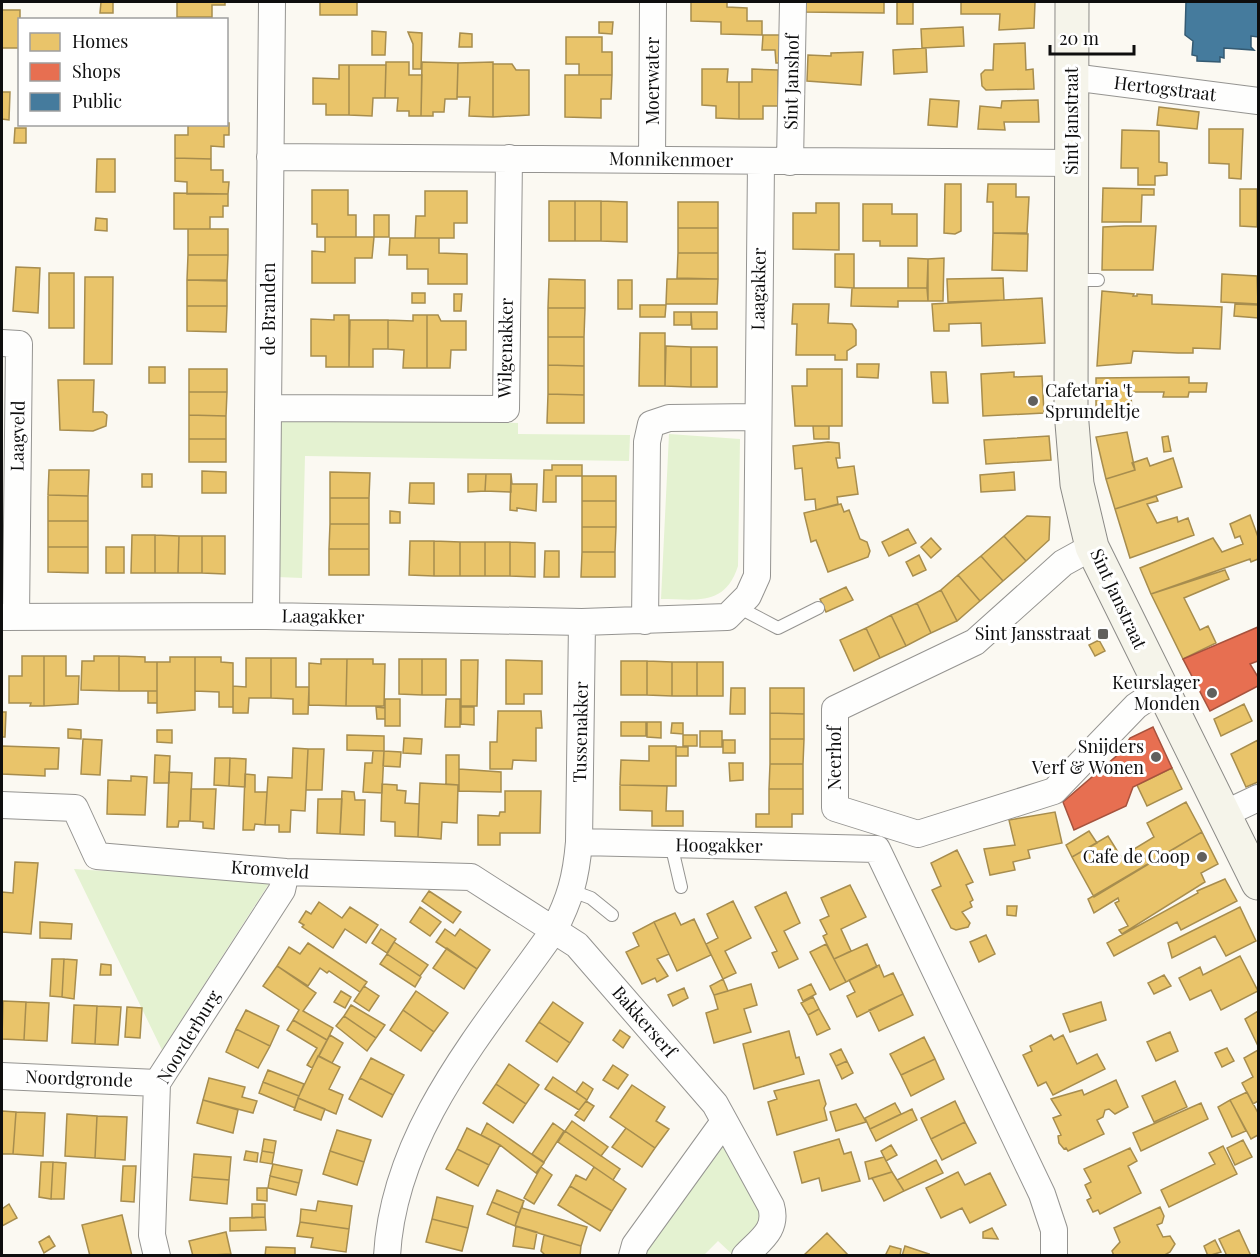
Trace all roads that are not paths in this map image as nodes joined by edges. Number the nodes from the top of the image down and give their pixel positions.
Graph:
1 (272, 2) edge
2 (653, 2) edge
3 (793, 2) edge
4 (1072, 2) edge
5 (1072, 77) junction
6 (1258, 101) edge
7 (270, 157) junction
8 (509, 158) junction
9 (652, 160) junction
10 (761, 162) junction
11 (790, 162) junction
12 (1071, 163) junction
13 (2, 343) edge
14 (269, 408) junction
15 (757, 417) junction
16 (1092, 547) junction
17 (738, 607) junction
18 (818, 608) dead end
19 (266, 616) junction
20 (9, 617) edge
21 (645, 621) junction
22 (582, 622) junction
23 (1161, 689) junction
24 (1258, 798) edge
25 (2, 805) edge
26 (1224, 814) junction
27 (579, 842) junction
28 (671, 844) junction
29 (286, 872) junction
30 (1258, 883) edge
31 (681, 887) dead end
32 (572, 891) junction
33 (612, 915) dead end
34 (554, 930) junction
35 (2, 1076) edge
36 (157, 1083) junction
37 (723, 1123) junction
38 (157, 1256) edge
39 (387, 1256) edge
40 (632, 1256) edge
41 (745, 1256) edge
42 (1054, 1256) edge

1 - 7 street, de Branden
2 - 9 street, Moerwater
3 - 11 street, Sint Janshof
4 - 5 street, Sint Janstraat
5 - 6 street, Hertogstraat
5 - 12 street, Sint Janstraat
7 - 8 street, Monnikenmoer
7 - 14 street, de Branden
8 - 9 street, Monnikenmoer
8 - 14 street, Wilgenakker
9 - 10 street, Monnikenmoer
10 - 11 street, Monnikenmoer
10 - 15 street, Laagakker
11 - 12 street, Monnikenmoer
12 - 16 street, Sint Janstraat
13 - 20 street, Laagveld
14 - 19 street, de Branden
15 - 17 street, Laagakker
15 - 21 street
16 - 23 street, Sint Janstraat
16 - 23 street, Neerhof
17 - 18 lane
17 - 21 street, Laagakker
19 - 20 street, Laagakker
19 - 22 street, Laagakker
21 - 22 street, Laagakker
22 - 27 street, Tussenakker
23 - 26 street, Sint Janstraat
24 - 26 street
25 - 29 street, Kromveld
26 - 30 street, Sint Janstraat
27 - 28 street, Hoogakker
27 - 32 street
28 - 31 lane
28 - 42 street, Hoogakker
29 - 34 street, Kromveld
29 - 36 street, Noorderburg
32 - 33 lane
32 - 34 street
34 - 37 street, Bakkerserf
34 - 39 street
35 - 36 street, Noordgronde
36 - 38 street, Noorderburg
37 - 40 street
37 - 41 street, Bakkerserf

